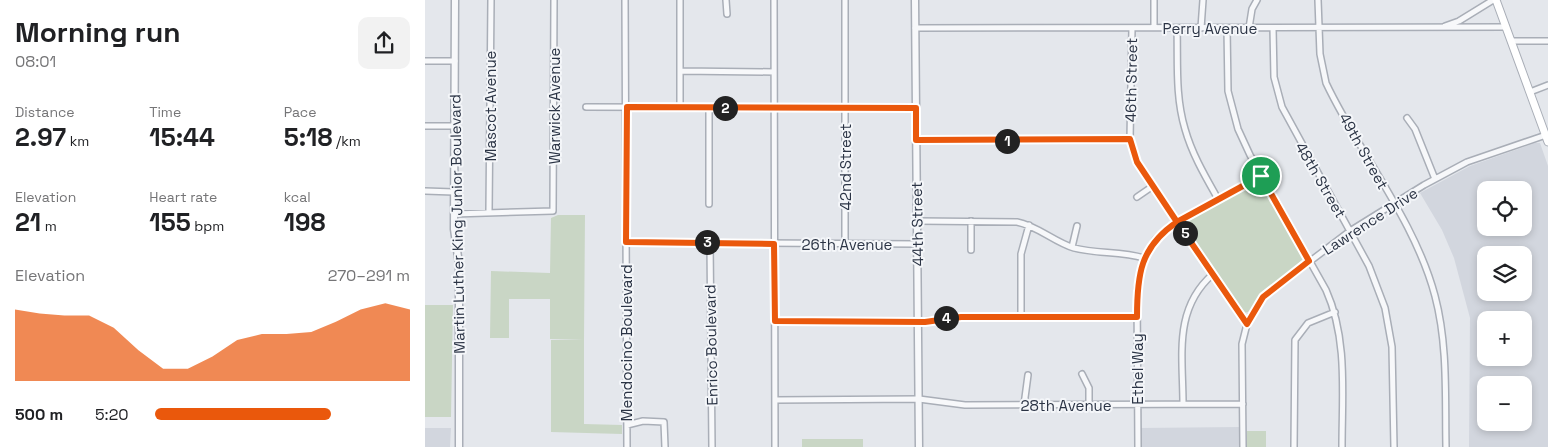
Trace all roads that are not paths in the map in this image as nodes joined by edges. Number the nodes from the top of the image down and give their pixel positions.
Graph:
1 (455, 0) edge
2 (491, 0) edge
3 (554, 0) edge
4 (625, 0) edge
5 (680, 0) edge
6 (727, 0) edge
7 (774, 0) edge
8 (845, 0) edge
9 (915, 0) edge
10 (1154, 0) edge
11 (1203, 0) edge
12 (1257, 0) edge
13 (1318, 0) edge
14 (1495, 0) edge
15 (727, 14) dead end
16 (1437, 27) junction
17 (1506, 27) junction
18 (915, 28) junction
19 (1132, 28) junction
20 (1153, 28) junction
21 (1177, 28) junction
22 (1201, 28) junction
23 (1227, 28) junction
24 (1249, 28) junction
25 (1273, 28) junction
26 (1319, 29) junction
27 (1511, 41) junction
28 (1548, 41) edge
29 (425, 61) edge
30 (455, 61) junction
31 (680, 71) junction
32 (774, 72) junction
33 (1548, 85) edge
34 (1530, 92) junction
35 (586, 107) dead end
36 (627, 107) junction
37 (680, 107) junction
38 (709, 108) junction
39 (775, 108) junction
40 (844, 108) junction
41 (916, 108) junction
42 (1407, 118) dead end
43 (425, 126) edge
44 (455, 126) junction
45 (1547, 138) edge
46 (1130, 139) junction
47 (916, 140) junction
48 (1261, 176) junction
49 (1435, 178) junction
50 (1153, 186) junction
51 (425, 192) edge
52 (454, 192) junction
53 (1137, 197) dead end
54 (1218, 199) junction
55 (1393, 203) junction
56 (709, 204) dead end
57 (489, 211) junction
58 (454, 214) junction
59 (917, 221) junction
60 (971, 221) junction
61 (1177, 222) junction
62 (1029, 225) junction
63 (1077, 226) dead end
64 (1350, 231) junction
65 (626, 242) junction
66 (710, 242) junction
67 (774, 244) junction
68 (845, 244) junction
69 (918, 244) junction
70 (1072, 247) junction
71 (971, 250) dead end
72 (1144, 258) junction
73 (1309, 261) junction
74 (1213, 274) junction
75 (1335, 312) junction
76 (1021, 317) junction
77 (1137, 317) junction
78 (775, 321) junction
79 (919, 321) junction
80 (1247, 324) junction
81 (1082, 374) dead end
82 (1027, 376) dead end
83 (919, 399) junction
84 (775, 400) junction
85 (1137, 404) junction
86 (1183, 404) junction
87 (1243, 404) junction
88 (1024, 405) junction
89 (1089, 405) junction
90 (627, 425) junction
91 (459, 447) edge
92 (627, 447) edge
93 (665, 447) edge
94 (712, 447) edge
95 (775, 447) edge
96 (919, 447) edge
97 (1138, 447) edge
98 (1243, 447) edge
99 (1294, 447) edge
100 (1343, 447) edge
101 (1394, 447) edge
102 (1446, 447) edge

1 - 30 street, Martin Luther King Junior Boulevard
2 - 57 street, Mascot Avenue
3 - 57 street, Warwick Avenue
4 - 36 street, Mendocino Boulevard
5 - 31 street
6 - 15 street
7 - 32 street
8 - 40 street, 42nd Street
9 - 18 street, 44th Street
10 - 20 street
11 - 22 street
12 - 24 street
13 - 26 street, 49th Street
14 - 16 street
14 - 17 main road
16 - 17 street, Perry Avenue
16 - 26 street, Perry Avenue
17 - 27 main road
18 - 19 street, Perry Avenue
18 - 41 street, 44th Street
19 - 20 street, Perry Avenue
19 - 46 street, 46th Street
20 - 21 street, Perry Avenue
21 - 22 street, Perry Avenue
21 - 54 street
22 - 23 street, Perry Avenue
23 - 24 street, Perry Avenue
23 - 48 street
24 - 25 street, Perry Avenue
25 - 26 street, Perry Avenue
25 - 64 street, 48th Street
26 - 55 street, 49th Street
27 - 28 street
27 - 34 main road
29 - 30 street
30 - 44 street, Martin Luther King Junior Boulevard
31 - 32 street
31 - 37 street
32 - 39 street
33 - 34 street
34 - 45 main road
35 - 36 street
36 - 37 street
36 - 65 street, Mendocino Boulevard
37 - 38 street
38 - 39 street
38 - 56 street
39 - 40 street
39 - 67 street
40 - 41 street
40 - 68 street, 42nd Street
41 - 47 street, 44th Street
42 - 49 street
43 - 44 street
44 - 52 street, Martin Luther King Junior Boulevard
45 - 49 street, Lawrence Drive
46 - 47 street
46 - 50 street, 46th Street
47 - 59 street, 44th Street
48 - 54 street, Ethel Way
48 - 73 street
49 - 55 street, Lawrence Drive
50 - 53 street
50 - 61 street, 46th Street
51 - 52 street
52 - 58 street, Martin Luther King Junior Boulevard
54 - 61 street, Ethel Way
55 - 64 street, Lawrence Drive
55 - 102 street, 49th Street
57 - 58 street
58 - 91 street, Martin Luther King Junior Boulevard
59 - 60 street
59 - 69 street, 44th Street
60 - 62 street
60 - 71 street
61 - 72 street, Ethel Way
61 - 74 street, 46th Street
62 - 70 street
62 - 76 street
63 - 70 street
64 - 73 street, Lawrence Drive
64 - 101 street, 48th Street
65 - 66 street, 26th Avenue
65 - 90 street, Mendocino Boulevard
66 - 67 street, 26th Avenue
66 - 94 street, Enrico Boulevard
67 - 68 street, 26th Avenue
67 - 78 street
68 - 69 street, 26th Avenue
69 - 79 street, 44th Street
70 - 72 street
72 - 77 street, Ethel Way
73 - 75 street
73 - 80 street, Lawrence Drive
74 - 80 street, 46th Street
74 - 86 street
75 - 99 street
75 - 100 street
76 - 77 street
76 - 79 street
77 - 85 street, Ethel Way
78 - 79 street
78 - 84 street
79 - 83 street, 44th Street
80 - 87 street, Lawrence Drive
81 - 89 street
82 - 88 street
83 - 84 street, 28th Avenue
83 - 88 street, 28th Avenue
83 - 96 street, 44th Street
84 - 95 street
85 - 86 street, 28th Avenue
85 - 89 street, 28th Avenue
85 - 97 street, Ethel Way
86 - 87 street, 28th Avenue
87 - 98 street, Lawrence Drive
88 - 89 street, 28th Avenue
90 - 92 street, Mendocino Boulevard
90 - 93 street

